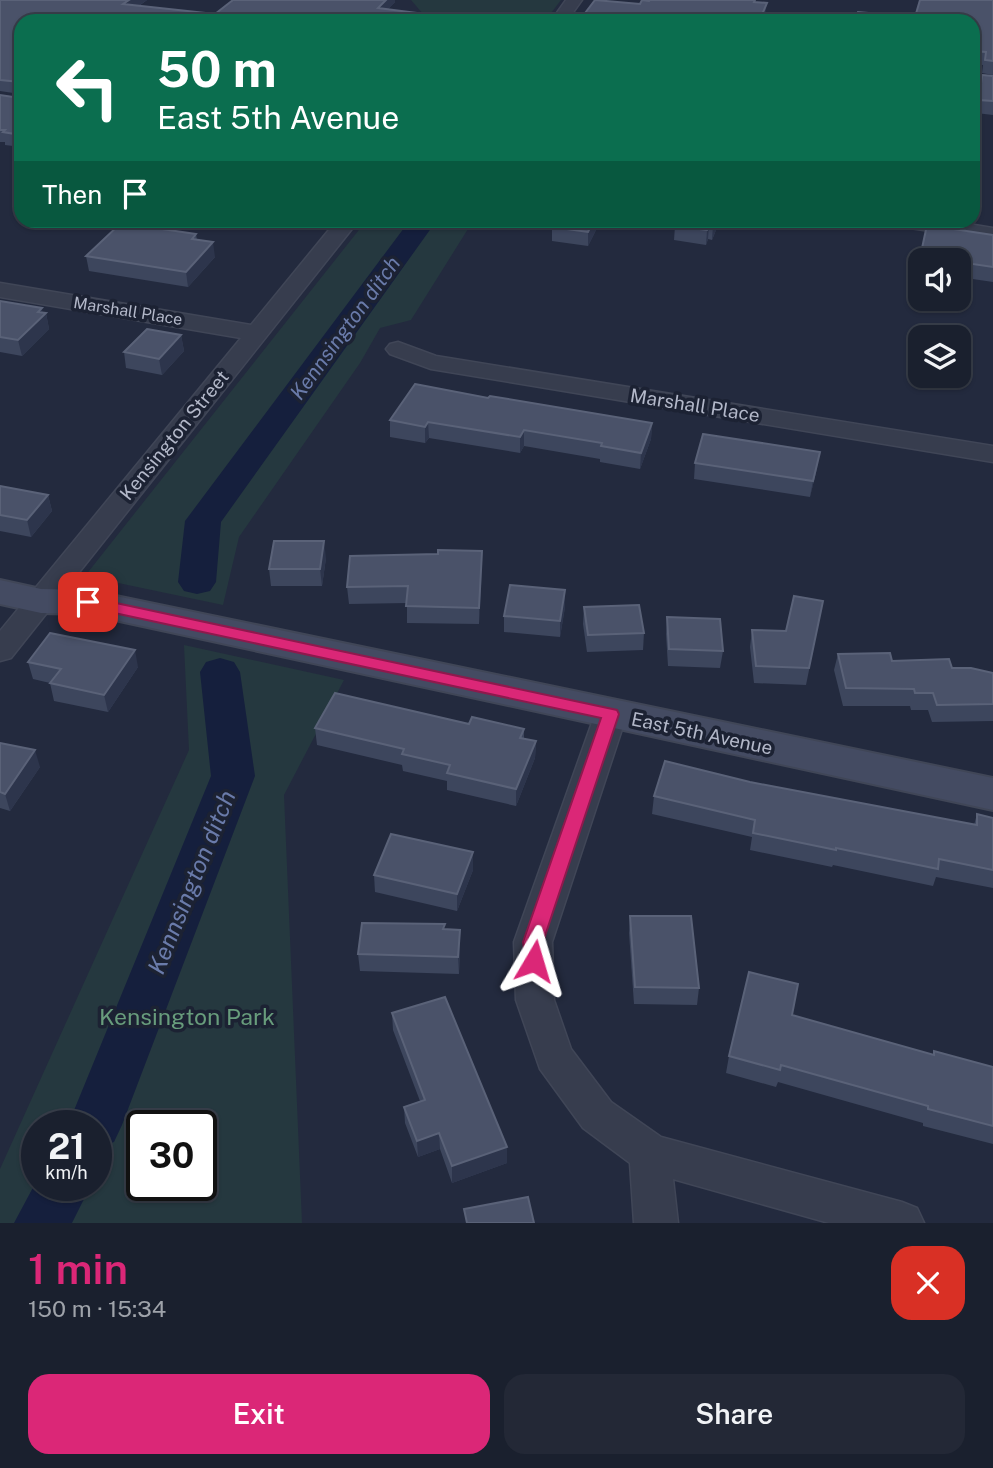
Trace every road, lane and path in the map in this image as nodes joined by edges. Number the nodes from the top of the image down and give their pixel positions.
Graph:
1 (342, 228) edge
2 (951, 228) edge
3 (993, 234) edge
4 (0, 290) edge
5 (257, 333) junction
6 (398, 349) dead end
7 (993, 454) edge
8 (0, 592) edge
9 (41, 601) junction
10 (0, 651) edge
11 (611, 714) junction
12 (993, 794) edge
13 (650, 1153) junction
14 (656, 1223) edge
15 (902, 1223) edge

1 - 5 street, Kensington Street
2 - 3 street
4 - 5 street, Marshall Place
5 - 9 street, Kensington Street
6 - 7 street, Marshall Place
8 - 9 street, East 5th Avenue
9 - 10 street, Kensington Street
9 - 11 street, East 5th Avenue
11 - 12 street, East 5th Avenue
11 - 13 street
13 - 14 street
13 - 15 street

